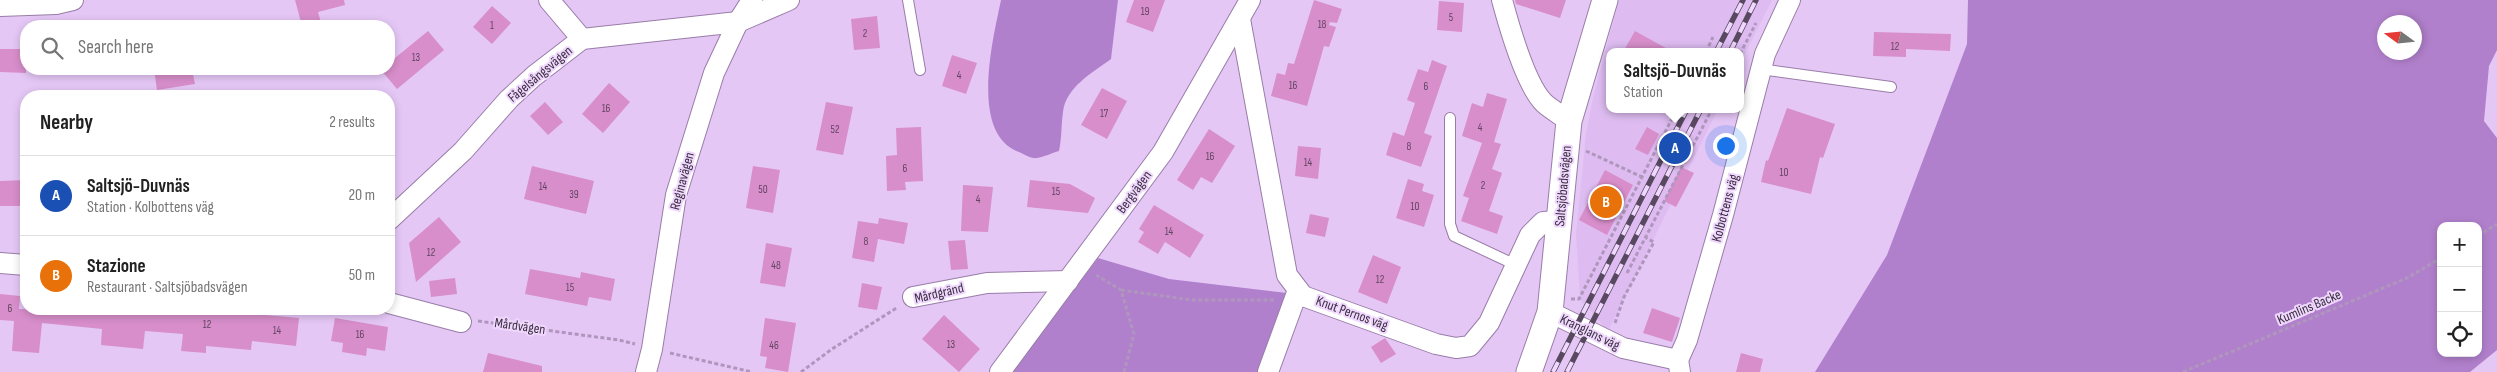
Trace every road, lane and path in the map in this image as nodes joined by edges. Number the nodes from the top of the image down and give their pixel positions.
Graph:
1 (74, 0) edge
2 (549, 0) edge
3 (752, 0) edge
4 (789, 0) edge
5 (908, 0) edge
6 (1250, 0) edge
7 (1502, 0) edge
8 (1605, 0) edge
9 (1790, 0) edge
10 (0, 6) edge
11 (1759, 17) dead end
12 (1240, 19) junction
13 (738, 22) junction
14 (1713, 37) dead end
15 (582, 39) junction
16 (1708, 48) edge
17 (1743, 48) edge
18 (1760, 69) junction
19 (920, 70) dead end
20 (1891, 87) dead end
21 (1674, 113) edge
22 (1710, 113) edge
23 (1450, 118) dead end
24 (1570, 121) junction
25 (1582, 149) dead end
26 (1642, 176) junction
27 (395, 214) edge
28 (1560, 221) junction
29 (2497, 224) edge
30 (2482, 233) edge
31 (1646, 238) junction
32 (2437, 260) edge
33 (0, 263) edge
34 (20, 265) edge
35 (1518, 266) junction
36 (1627, 273) dead end
37 (1074, 274) junction
38 (1120, 290) junction
39 (1296, 295) junction
40 (913, 297) joint
41 (1571, 299) dead end
42 (395, 305) edge
43 (1550, 312) junction
44 (461, 322) joint
45 (1616, 345) junction
46 (652, 349) junction
47 (1679, 366) edge
48 (646, 372) edge
49 (752, 372) edge
50 (801, 372) edge
51 (1000, 372) edge
52 (1124, 372) edge
53 (1268, 372) edge
54 (1529, 372) edge
55 (2183, 372) edge

1 - 10 street
2 - 15 street
3 - 13 street, Reginavägen
4 - 13 street, Fågelsångsvägen
5 - 19 lane
6 - 12 street, Bergvägen
7 - 24 street
8 - 24 street, Saltsjöbadsvägen
9 - 18 street, Kolbottens väg
11 - 17 path
12 - 37 street, Bergvägen
12 - 39 street
13 - 15 street, Fågelsångsvägen
13 - 46 street, Reginavägen
14 - 16 path
15 - 27 street, Fågelsångsvägen
18 - 20 lane
18 - 47 street, Kolbottens väg
21 - 26 path
22 - 31 path
23 - 35 lane
24 - 28 street, Saltsjöbadsvägen
25 - 26 path
26 - 41 path
28 - 35 street, Knut Pernos väg
28 - 43 street, Saltsjöbadsvägen
29 - 30 path
31 - 36 path
31 - 45 path
32 - 55 path, Kumlins Backe
33 - 34 street
35 - 39 street, Knut Pernos väg
37 - 38 path
37 - 40 street, Mårdgränd
37 - 51 street, Bergvägen
38 - 39 path
38 - 52 path
39 - 53 street
40 - 50 path, Mårdgränd
42 - 44 street
43 - 45 street, Kranglans väg
43 - 54 street, Saltsjöbadsvägen
44 - 46 path, Mårdvägen
45 - 47 street, Kranglans väg
46 - 48 street, Reginavägen
46 - 49 path

